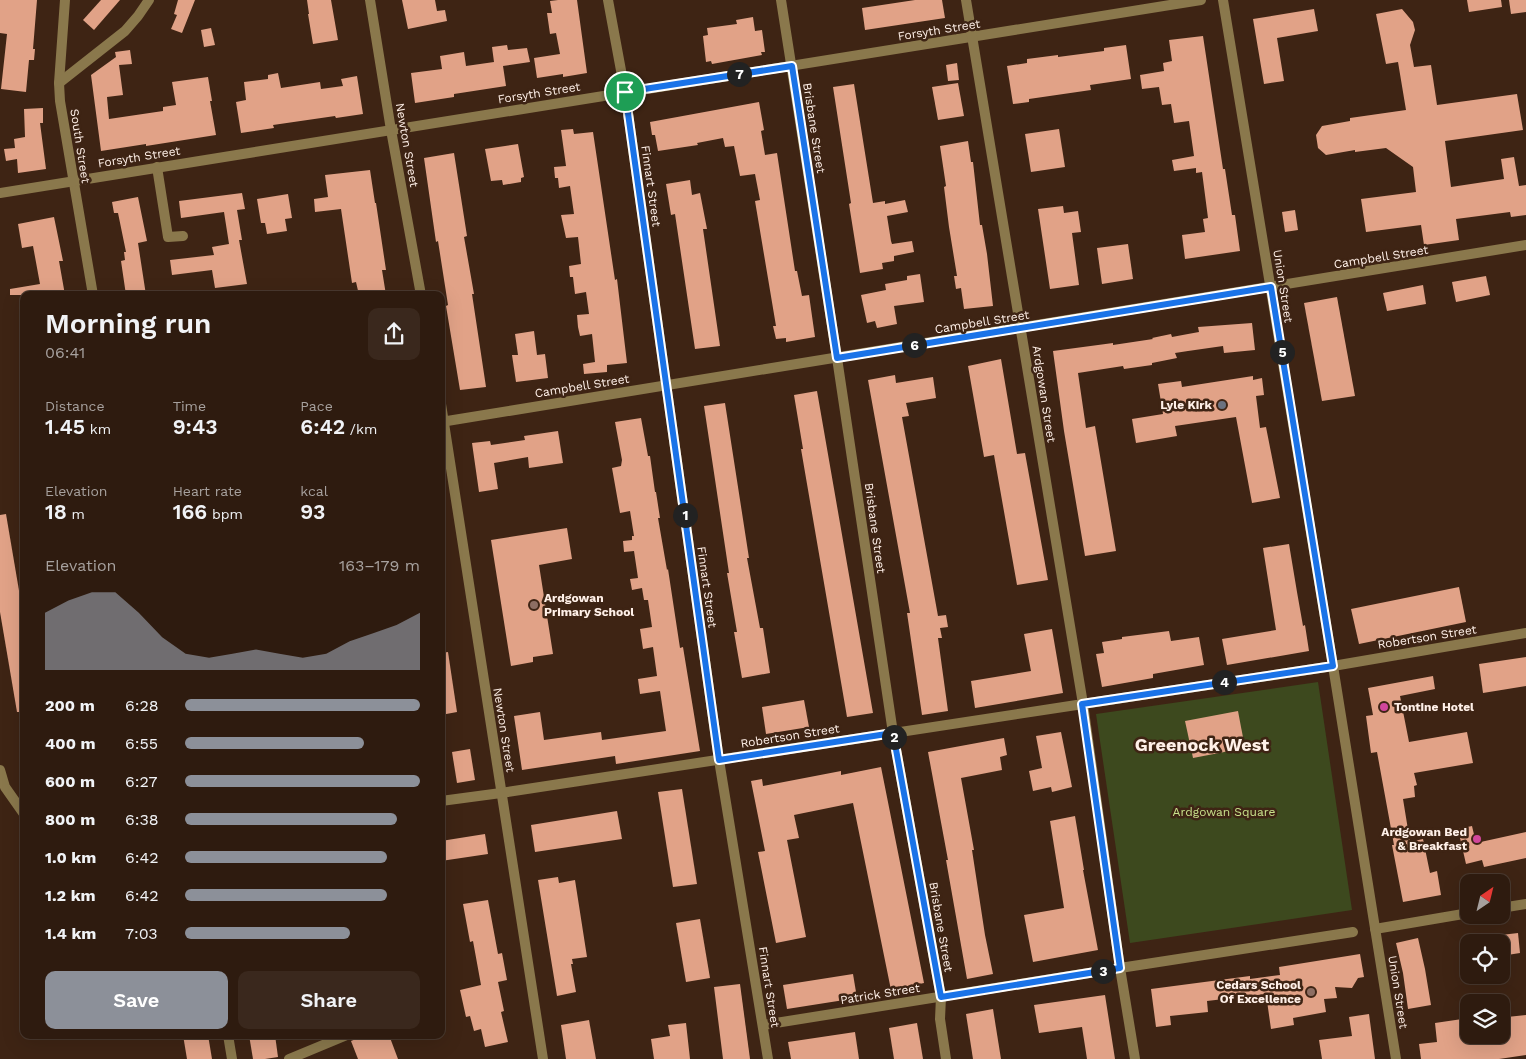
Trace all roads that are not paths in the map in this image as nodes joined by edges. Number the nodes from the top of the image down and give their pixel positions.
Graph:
1 (65, 0) edge
2 (149, 0) edge
3 (370, 0) edge
4 (608, 0) edge
5 (781, 0) edge
6 (966, 0) edge
7 (1201, 0) edge
8 (1223, 0) edge
9 (972, 38) junction
10 (792, 66) junction
11 (59, 83) junction
12 (625, 92) junction
13 (392, 130) junction
14 (157, 167) junction
15 (72, 180) junction
16 (0, 193) edge
17 (183, 236) dead end
18 (1526, 245) edge
19 (1271, 287) junction
20 (92, 291) edge
21 (420, 291) edge
22 (1020, 328) junction
23 (837, 358) junction
24 (667, 385) junction
25 (445, 422) edge
26 (445, 435) edge
27 (1526, 634) edge
28 (1333, 666) junction
29 (1082, 704) junction
30 (893, 733) junction
31 (719, 760) junction
32 (0, 770) edge
33 (501, 793) junction
34 (445, 800) edge
35 (20, 808) edge
36 (1526, 904) edge
37 (1510, 907) edge
38 (1460, 915) edge
39 (1376, 929) junction
40 (1353, 932) dead end
41 (1120, 968) junction
42 (941, 997) junction
43 (763, 1025) junction
44 (229, 1039) edge
45 (337, 1039) edge
46 (232, 1059) edge
47 (289, 1059) edge
48 (543, 1059) edge
49 (768, 1059) edge
50 (946, 1059) edge
51 (1135, 1059) edge
52 (1396, 1059) edge

1 - 11 street, South Street
2 - 11 street
3 - 13 street, Newton Street
4 - 12 street, Finnart Street
5 - 10 street, Brisbane Street
6 - 9 street, Ardgowan Street
7 - 9 street, Forsyth Street
8 - 19 street, Union Street
9 - 10 street, Forsyth Street
9 - 22 street, Ardgowan Street
10 - 12 street, Forsyth Street
10 - 23 street, Brisbane Street
11 - 15 street, South Street
12 - 13 street, Forsyth Street
12 - 24 street, Finnart Street
13 - 14 street, Forsyth Street
13 - 21 street, Newton Street
14 - 15 street, Forsyth Street
14 - 17 street
15 - 16 street, Forsyth Street
15 - 20 street, South Street
18 - 19 street, Campbell Street
19 - 22 street, Campbell Street
19 - 28 street, Union Street
22 - 23 street, Campbell Street
22 - 29 street, Ardgowan Street
23 - 24 street, Campbell Street
23 - 30 street, Brisbane Street
24 - 25 street, Campbell Street
24 - 31 street, Finnart Street
26 - 33 street, Newton Street
27 - 28 street, Robertson Street
28 - 29 street
28 - 39 street
29 - 30 street, Robertson Street
29 - 41 street
30 - 31 street, Robertson Street
30 - 42 street, Brisbane Street
31 - 33 street, Robertson Street
31 - 43 street, Finnart Street
32 - 35 street
33 - 34 street, Robertson Street
33 - 48 street, Newton Street
36 - 37 street
38 - 39 street
39 - 52 street, Union Street
40 - 41 street
41 - 42 street, Patrick Street
41 - 51 street
42 - 43 street, Patrick Street
42 - 50 street, Brisbane Street
43 - 49 street, Finnart Street
44 - 46 street
45 - 47 street

